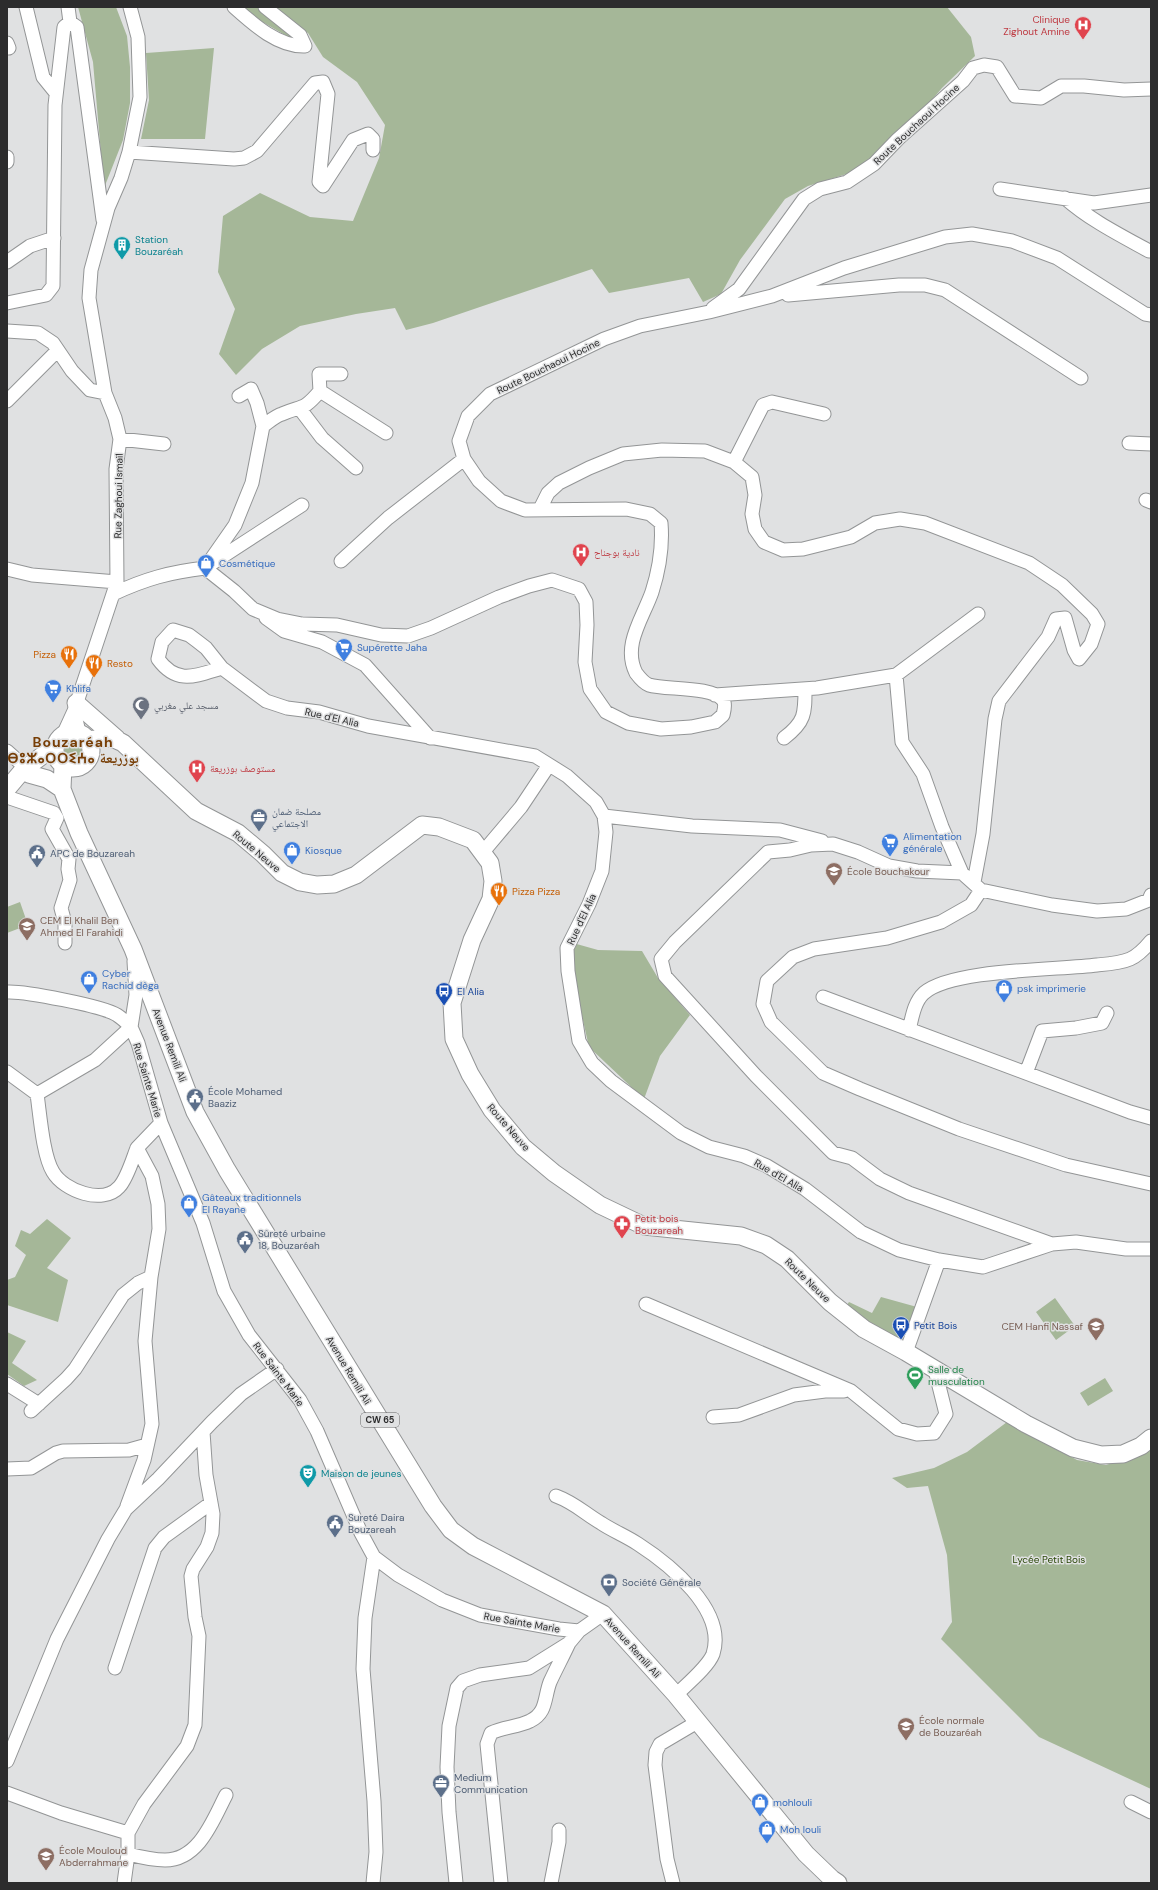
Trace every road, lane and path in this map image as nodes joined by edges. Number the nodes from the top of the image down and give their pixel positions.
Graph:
1 (26, 7) edge
2 (68, 7) edge
3 (130, 7) edge
4 (234, 7) edge
5 (265, 7) edge
6 (70, 22) junction
7 (1151, 88) edge
8 (56, 93) junction
9 (373, 150) dead end
10 (129, 152) junction
11 (7, 157) edge
12 (7, 162) edge
13 (1000, 189) dead end
14 (1151, 195) edge
15 (1065, 198) junction
16 (104, 224) junction
17 (54, 238) junction
18 (1149, 252) dead end
19 (7, 262) edge
20 (772, 296) junction
21 (7, 303) edge
22 (709, 312) junction
23 (1151, 315) edge
24 (7, 331) edge
25 (58, 350) junction
26 (34, 374) junction
27 (341, 374) dead end
28 (1081, 378) dead end
29 (320, 391) junction
30 (105, 393) junction
31 (7, 394) edge
32 (239, 396) dead end
33 (7, 401) edge
34 (300, 409) junction
35 (824, 414) dead end
36 (263, 426) junction
37 (386, 433) dead end
38 (120, 439) junction
39 (1129, 443) dead end
40 (164, 444) dead end
41 (1151, 444) edge
42 (464, 459) junction
43 (734, 462) junction
44 (356, 468) dead end
45 (302, 505) dead end
46 (540, 509) junction
47 (341, 561) dead end
48 (205, 568) junction
49 (7, 570) edge
50 (115, 588) junction
51 (253, 609) junction
52 (978, 614) dead end
53 (222, 668) junction
54 (896, 675) junction
55 (806, 689) junction
56 (715, 695) junction
57 (75, 707) junction
58 (430, 738) junction
59 (784, 738) dead end
60 (120, 741) junction
61 (72, 750) junction
62 (7, 751) edge
63 (549, 765) junction
64 (19, 778) edge
65 (62, 789) junction
66 (7, 797) edge
67 (604, 816) junction
68 (832, 844) junction
69 (483, 852) junction
70 (962, 873) junction
71 (977, 886) junction
72 (1151, 895) edge
73 (1151, 941) edge
74 (65, 943) dead end
75 (133, 949) junction
76 (7, 992) edge
77 (823, 997) dead end
78 (1107, 1013) dead end
79 (131, 1027) junction
80 (909, 1030) junction
81 (7, 1072) edge
82 (1026, 1074) junction
83 (36, 1094) junction
84 (1149, 1115) edge
85 (161, 1123) junction
86 (137, 1148) junction
87 (1151, 1184) edge
88 (1052, 1244) junction
89 (1151, 1249) edge
90 (939, 1260) junction
91 (151, 1277) junction
92 (646, 1304) dead end
93 (906, 1352) junction
94 (277, 1369) junction
95 (935, 1370) junction
96 (7, 1384) edge
97 (851, 1391) junction
98 (713, 1416) dead end
99 (203, 1432) junction
100 (1151, 1438) edge
101 (148, 1445) junction
102 (7, 1470) edge
103 (556, 1496) dead end
104 (211, 1503) junction
105 (126, 1509) junction
106 (374, 1557) junction
107 (603, 1614) junction
108 (579, 1631) junction
109 (570, 1643) junction
110 (115, 1668) dead end
111 (676, 1695) junction
112 (699, 1721) junction
113 (7, 1761) edge
114 (7, 1793) edge
115 (226, 1795) dead end
116 (1131, 1802) dead end
117 (1151, 1812) edge
118 (559, 1830) dead end
119 (128, 1833) junction
120 (128, 1854) junction
121 (124, 1883) edge
122 (373, 1883) edge
123 (456, 1883) edge
124 (501, 1883) edge
125 (551, 1883) edge
126 (673, 1883) edge
127 (838, 1883) edge

1 - 8 street
2 - 6 street
3 - 10 street, Rue Zaghoui Ismaïl
4 - 5 street
6 - 8 street
6 - 16 street
7 - 22 street, Route Bouchaoui Hocine
8 - 17 street
9 - 10 street
10 - 16 street, Rue Zaghoui Ismaïl
11 - 12 street
13 - 15 street
14 - 15 street
15 - 18 street
16 - 30 street, Rue Zaghoui Ismaïl
17 - 19 street
17 - 21 street
20 - 22 street
20 - 23 street
20 - 28 street
22 - 42 street, Route Bouchaoui Hocine
24 - 25 street
25 - 26 street
25 - 30 street
26 - 31 street
26 - 33 street
27 - 29 street
29 - 34 street
29 - 37 street
30 - 38 street, Rue Zaghoui Ismaïl
32 - 36 street
34 - 36 street
34 - 44 street
35 - 43 street
36 - 48 street
38 - 40 street
38 - 50 street, Rue Zaghoui Ismaïl
39 - 41 street
42 - 46 street, Route Bouchaoui Hocine
42 - 47 street
43 - 46 street
43 - 71 street
45 - 48 street
46 - 56 street, Route Bouchaoui Hocine
48 - 50 street
48 - 51 street
49 - 50 street
50 - 57 street, Rue Zaghoui Ismaïl
51 - 56 street
51 - 58 street
52 - 54 street
53 - 53 street, Rue d'El Alia
53 - 58 street, Rue d'El Alia
54 - 55 street, Route Bouchaoui Hocine
54 - 70 street
55 - 56 street, Route Bouchaoui Hocine
55 - 59 street
57 - 60 main road
57 - 61 street
58 - 63 street, Rue d'El Alia
60 - 61 main road
60 - 69 main road, Route Neuve
61 - 64 main road
61 - 65 main road, Avenue Remili Ali / CW 65
62 - 64 street
63 - 67 street, Rue d'El Alia
63 - 69 street
64 - 65 main road
65 - 75 main road, Avenue Remili Ali / CW 65
66 - 74 street
67 - 68 street
67 - 90 street, Rue d'El Alia
68 - 70 street
68 - 88 street
69 - 93 main road, Route Neuve
70 - 71 street
71 - 72 street
71 - 87 street
73 - 80 street
75 - 79 street
75 - 107 main road, Avenue Remili Ali / CW 65
76 - 79 street
77 - 80 street
78 - 82 street
79 - 83 street
79 - 85 street, Rue Sainte Marie
80 - 82 street
81 - 83 street
82 - 84 street
83 - 86 street
85 - 86 street
85 - 94 street, Rue Sainte Marie
86 - 91 street
88 - 89 street
88 - 90 street, Rue d'El Alia
90 - 93 street
91 - 96 street
91 - 101 street
92 - 97 street
93 - 95 main road, Route Neuve
94 - 99 street
94 - 106 street, Rue Sainte Marie
95 - 97 street
95 - 100 main road, Route Neuve
97 - 98 street
99 - 104 street
99 - 105 street
101 - 102 street
101 - 105 street
103 - 111 street
104 - 110 street
104 - 119 street
105 - 113 street
106 - 108 street, Rue Sainte Marie
106 - 122 street
107 - 108 street
107 - 111 main road, Avenue Remili Ali / CW 65
108 - 109 street
109 - 123 street
109 - 124 street
111 - 112 main road, Avenue Remili Ali / CW 65
112 - 126 street
112 - 127 main road, Avenue Remili Ali / CW 65
114 - 119 street
115 - 120 street
116 - 117 street
118 - 125 street
119 - 120 street
120 - 121 street

